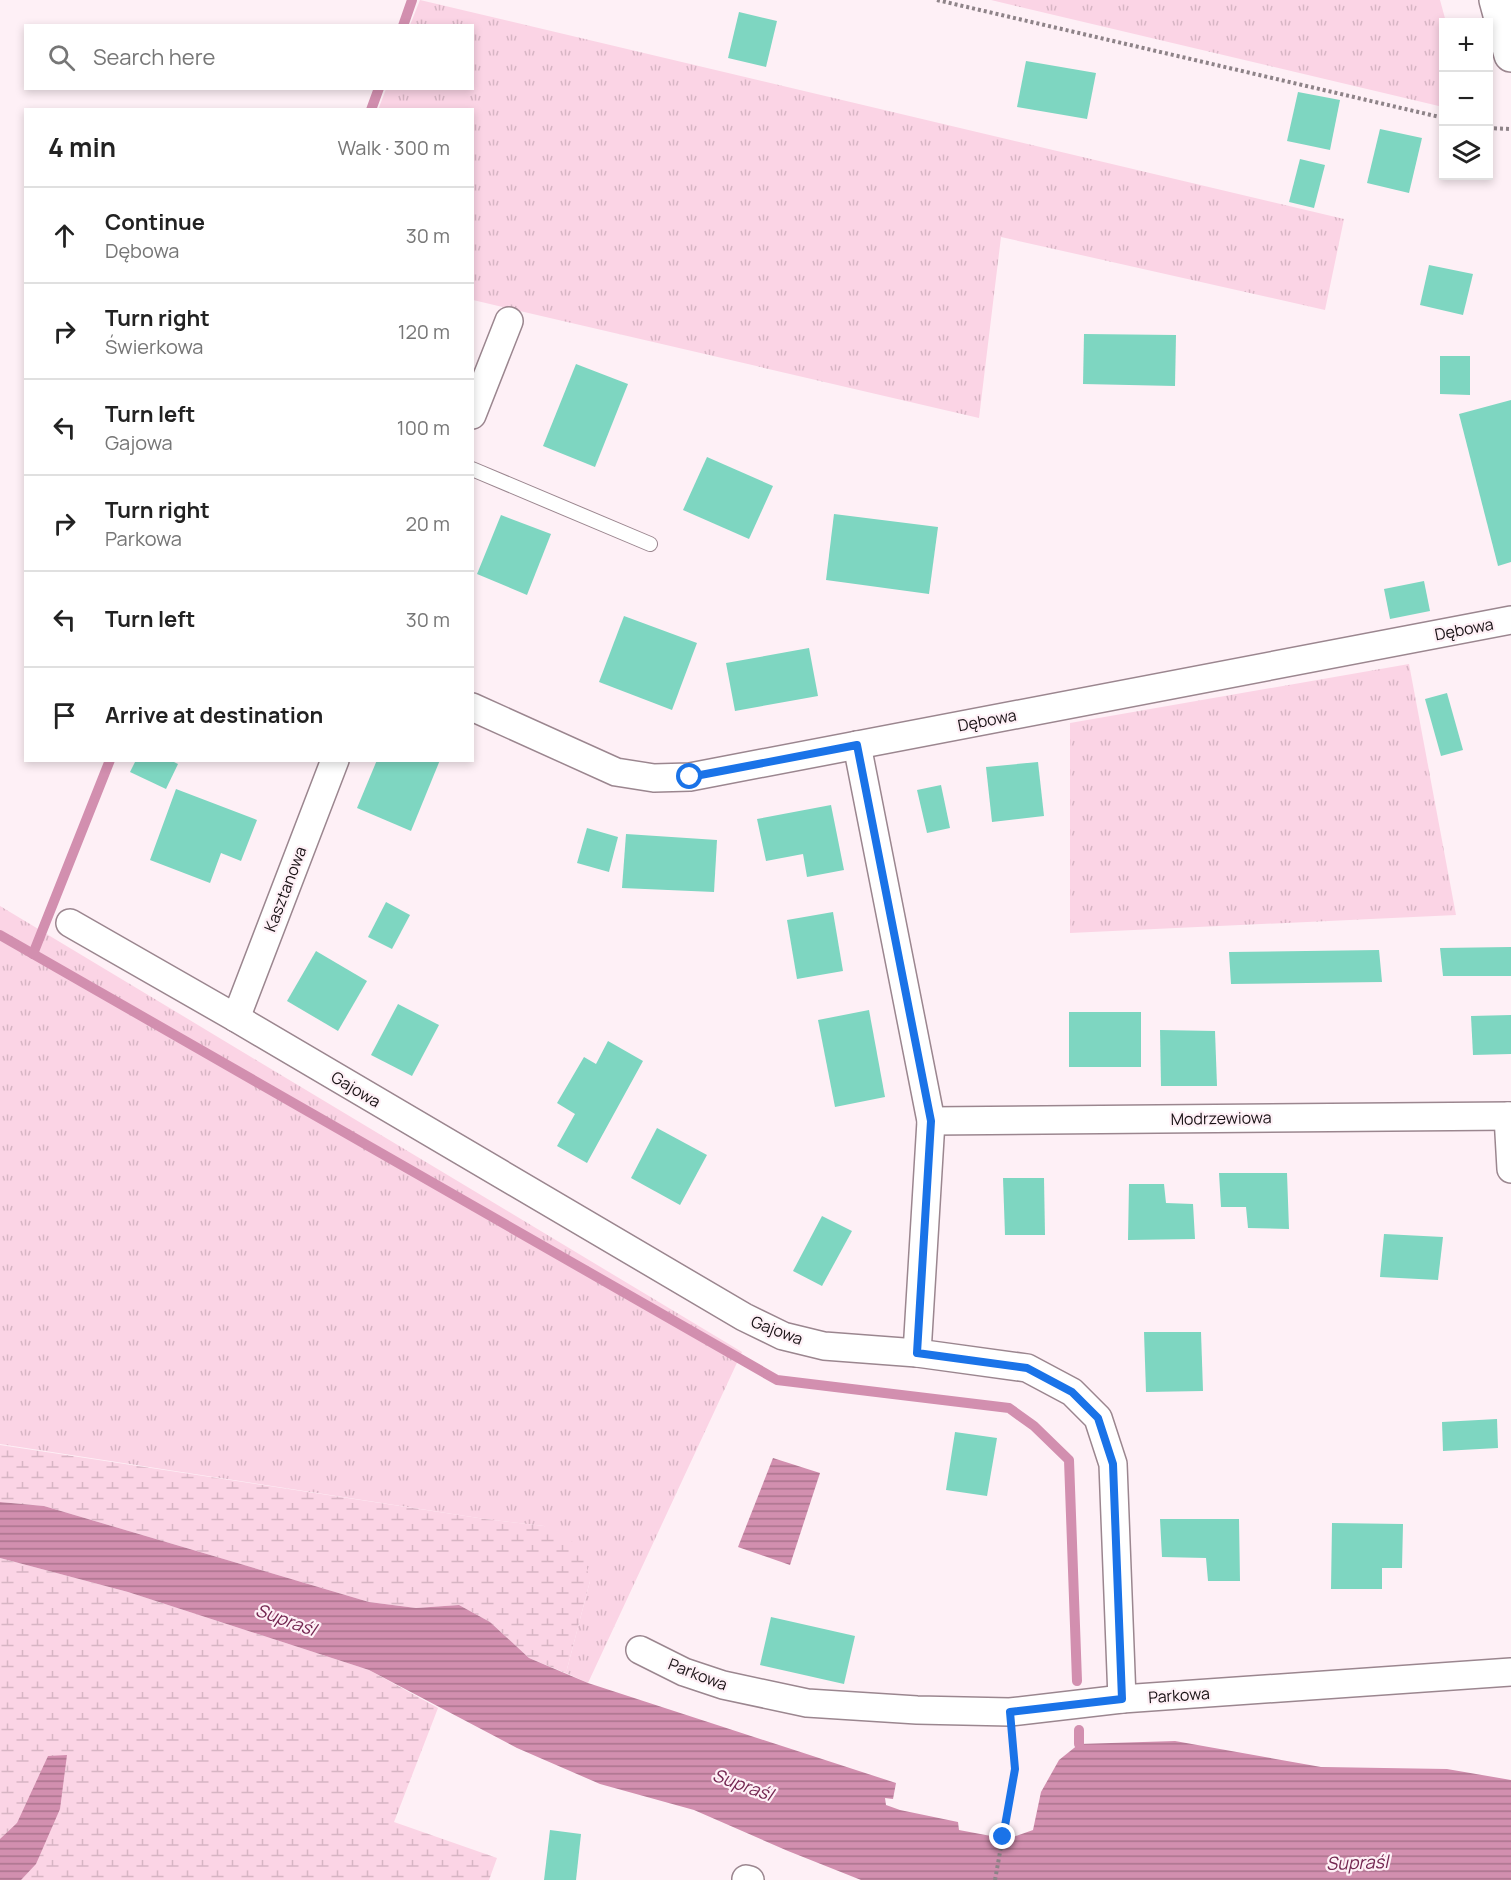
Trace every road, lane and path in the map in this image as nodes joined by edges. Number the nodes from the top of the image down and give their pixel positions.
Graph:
1 (937, 0) edge
2 (1496, 0) edge
3 (1511, 55) edge
4 (1439, 117) edge
5 (1493, 129) edge
6 (1511, 129) edge
7 (509, 321) dead end
8 (474, 410) edge
9 (474, 470) edge
10 (650, 544) dead end
11 (1511, 620) edge
12 (474, 708) edge
13 (857, 745) junction
14 (334, 762) edge
15 (70, 923) dead end
16 (236, 1018) junction
17 (1509, 1116) edge
18 (931, 1121) junction
19 (1511, 1169) edge
20 (917, 1353) junction
21 (640, 1650) dead end
22 (1511, 1672) edge
23 (1122, 1699) junction
24 (1010, 1712) junction
25 (995, 1880) edge

1 - 4 path
2 - 3 street
5 - 6 path
7 - 8 street
9 - 10 lane
11 - 13 street, Dębowa
12 - 13 street, Dębowa
13 - 18 street
14 - 16 street, Kasztanowa
15 - 16 street, Gajowa
16 - 20 street, Gajowa
17 - 18 street, Modrzewiowa
17 - 19 street
18 - 20 street
20 - 23 street, Gajowa
21 - 24 street, Parkowa
22 - 23 street, Parkowa
23 - 24 street, Parkowa
24 - 25 path

